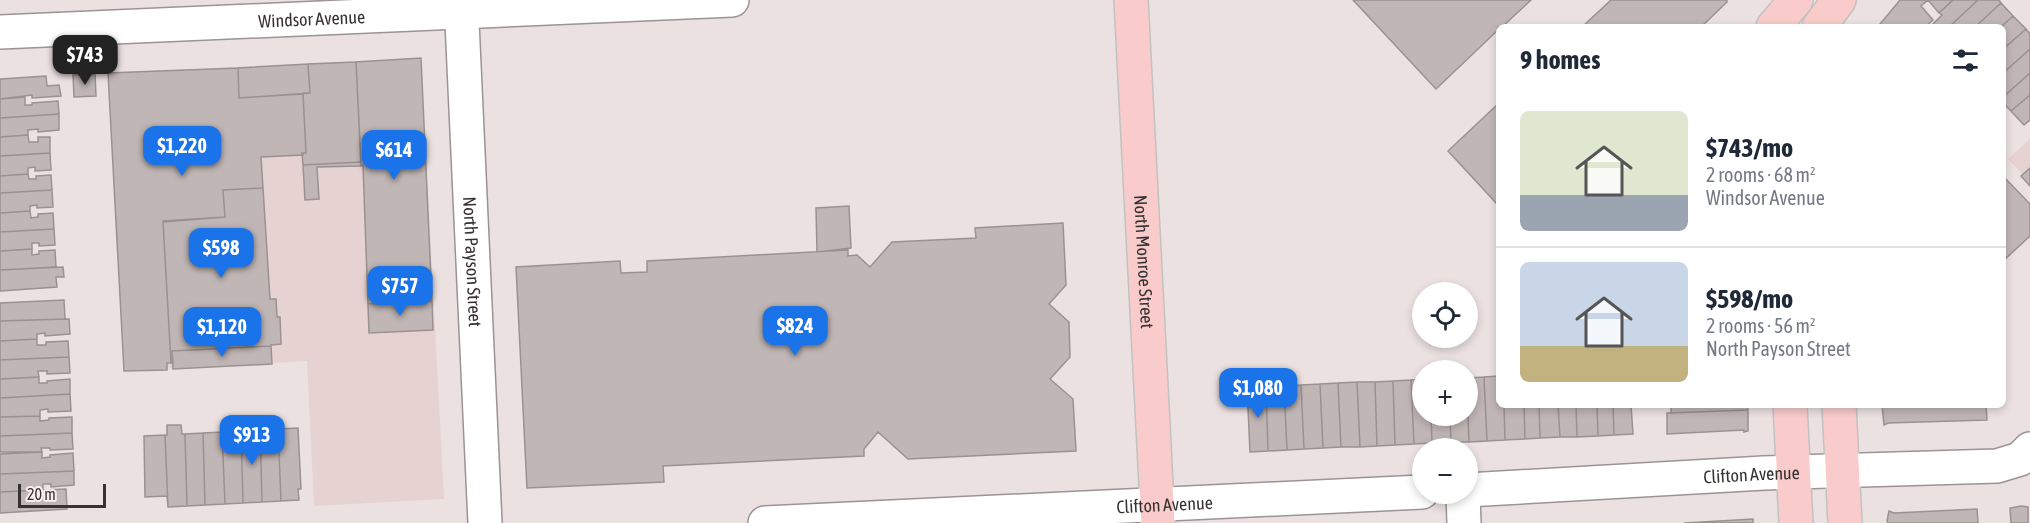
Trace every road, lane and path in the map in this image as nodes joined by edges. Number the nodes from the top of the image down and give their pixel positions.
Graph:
1 (732, 0) edge
2 (1131, 0) edge
3 (1772, 0) edge
4 (1796, 0) edge
5 (1817, 0) edge
6 (1839, 0) edge
7 (462, 6) edge
8 (1773, 24) edge
9 (1776, 24) edge
10 (1819, 24) edge
11 (1821, 24) edge
12 (0, 32) edge
13 (1790, 408) edge
14 (1839, 408) edge
15 (2030, 449) edge
16 (1843, 469) junction
17 (1793, 472) junction
18 (1478, 489) edge
19 (1412, 493) edge
20 (1463, 504) edge
21 (1158, 514) edge
22 (485, 523) edge
23 (765, 523) edge
24 (1464, 523) edge
25 (1796, 523) edge
26 (1845, 523) edge

1 - 7 street, Windsor Avenue
2 - 21 main road, North Monroe Street
3 - 8 main road
4 - 9 main road
5 - 10 main road
6 - 11 main road
7 - 12 street, Windsor Avenue
7 - 22 street, North Payson Street
13 - 17 main road
14 - 16 main road
15 - 16 street, Clifton Avenue
16 - 17 street, Clifton Avenue
16 - 26 main road
17 - 18 street, Clifton Avenue
17 - 25 main road
19 - 21 street, Clifton Avenue
20 - 24 street
21 - 23 street, Clifton Avenue

